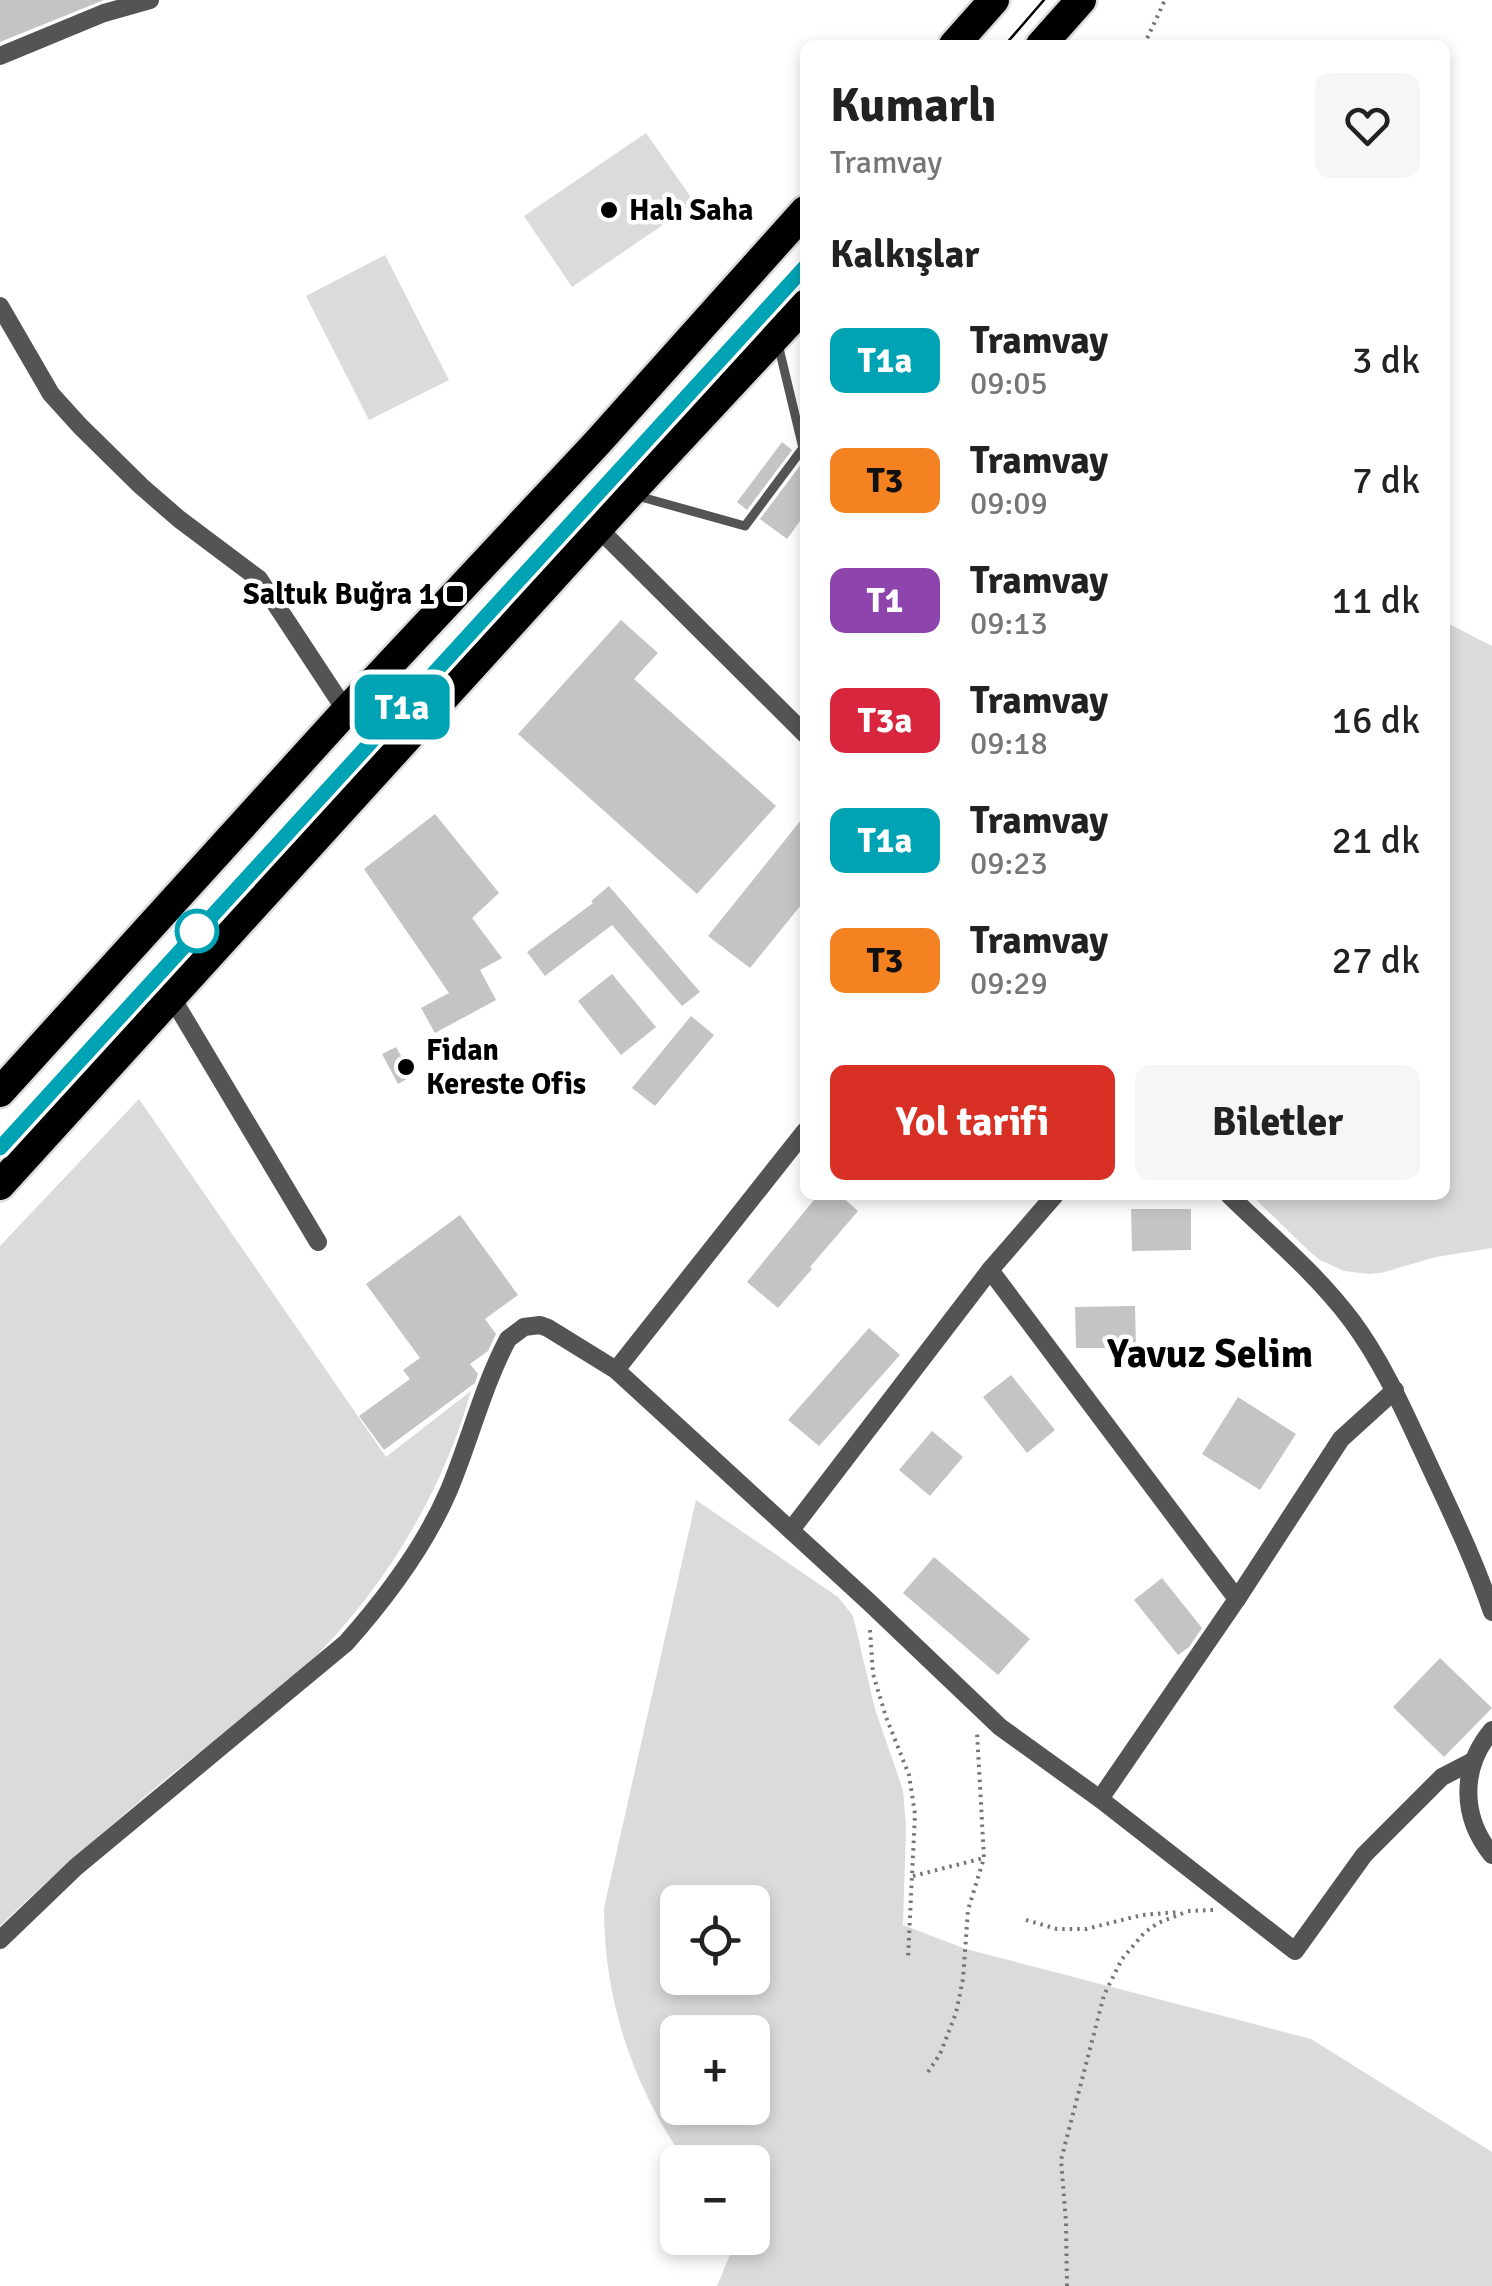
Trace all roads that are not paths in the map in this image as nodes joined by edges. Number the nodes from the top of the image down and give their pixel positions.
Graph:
1 (150, 0) edge
2 (1082, 0) edge
3 (988, 3) edge
4 (100, 6) edge
5 (958, 40) edge
6 (1046, 40) edge
7 (0, 56) edge
8 (800, 217) edge
9 (0, 306) edge
10 (800, 311) edge
11 (776, 337) junction
12 (800, 436) edge
13 (800, 452) edge
14 (629, 494) junction
15 (599, 529) junction
16 (346, 711) junction
17 (800, 729) edge
18 (171, 996) junction
19 (0, 1092) edge
20 (800, 1137) edge
21 (0, 1184) edge
22 (1051, 1200) edge
23 (1233, 1200) edge
24 (318, 1242) dead end
25 (990, 1270) junction
26 (616, 1370) junction
27 (1395, 1390) junction
28 (791, 1530) junction
29 (1476, 1564) junction
30 (1492, 1580) edge
31 (1237, 1600) junction
32 (1492, 1612) edge
33 (1492, 1730) edge
34 (1473, 1761) junction
35 (1100, 1799) junction
36 (1492, 1855) edge
37 (0, 1940) edge

1 - 4 street
2 - 6 highway
3 - 5 highway
4 - 7 street
8 - 16 highway
9 - 16 street
10 - 11 highway
11 - 12 lane
11 - 14 highway
13 - 14 lane
14 - 15 highway
15 - 17 street
15 - 18 highway
16 - 19 highway
18 - 21 highway
18 - 24 street
20 - 26 street
22 - 25 street
23 - 27 street
25 - 28 street
25 - 31 street
26 - 28 street
26 - 37 street
27 - 29 street
27 - 31 street
28 - 35 street
29 - 30 street
29 - 32 street
31 - 35 street
33 - 34 street
34 - 35 street
34 - 36 street

